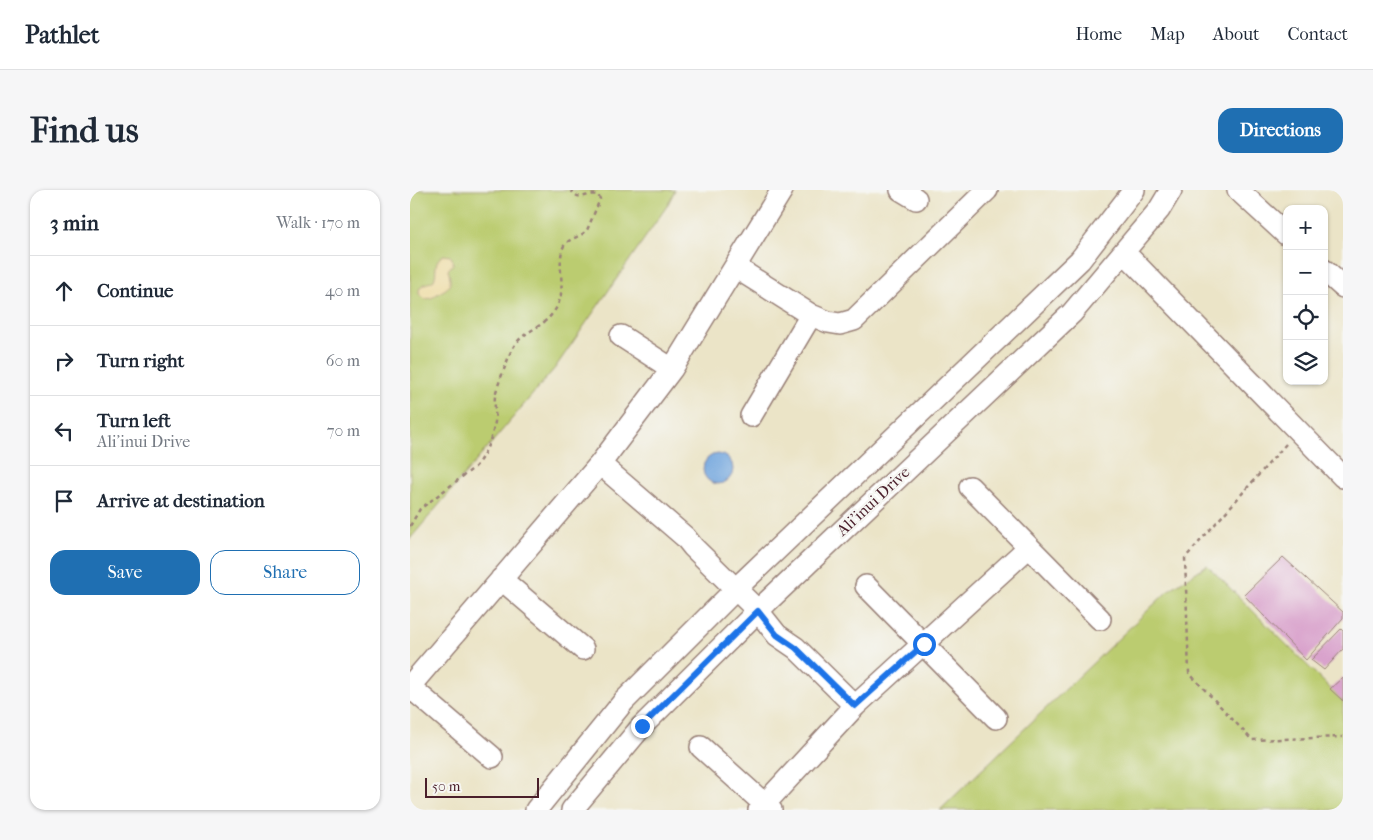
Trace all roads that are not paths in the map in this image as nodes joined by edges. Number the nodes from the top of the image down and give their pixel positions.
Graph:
1 (782, 190) edge
2 (987, 190) edge
3 (1134, 190) edge
4 (1171, 190) edge
5 (1238, 190) edge
6 (1283, 231) edge
7 (1124, 252) junction
8 (735, 267) junction
9 (1328, 274) edge
10 (1343, 288) edge
11 (812, 316) junction
12 (620, 336) dead end
13 (672, 368) junction
14 (751, 416) dead end
15 (600, 464) junction
16 (1343, 477) edge
17 (970, 487) dead end
18 (1029, 547) junction
19 (501, 579) junction
20 (741, 584) junction
21 (866, 586) dead end
22 (763, 606) junction
23 (1100, 619) dead end
24 (924, 644) junction
25 (583, 649) dead end
26 (410, 686) edge
27 (855, 706) junction
28 (996, 718) dead end
29 (701, 747) dead end
30 (492, 757) dead end
31 (765, 808) edge
32 (536, 810) edge
33 (572, 810) edge

1 - 8 street
2 - 11 street
3 - 20 street, Ali'inui Drive
4 - 7 street, Ali'inui Drive
5 - 6 street
7 - 16 street
7 - 22 street, Ali'inui Drive
8 - 11 street
8 - 13 street
9 - 10 street
11 - 14 street
12 - 13 street
13 - 15 street
15 - 19 street
15 - 20 street
17 - 18 street
18 - 23 street
18 - 24 street
19 - 25 street
19 - 26 street
20 - 22 street
20 - 32 street, Ali'inui Drive
21 - 24 street
22 - 27 street
22 - 33 street, Ali'inui Drive
24 - 27 street
24 - 28 street
26 - 30 street
27 - 31 street
29 - 31 street

